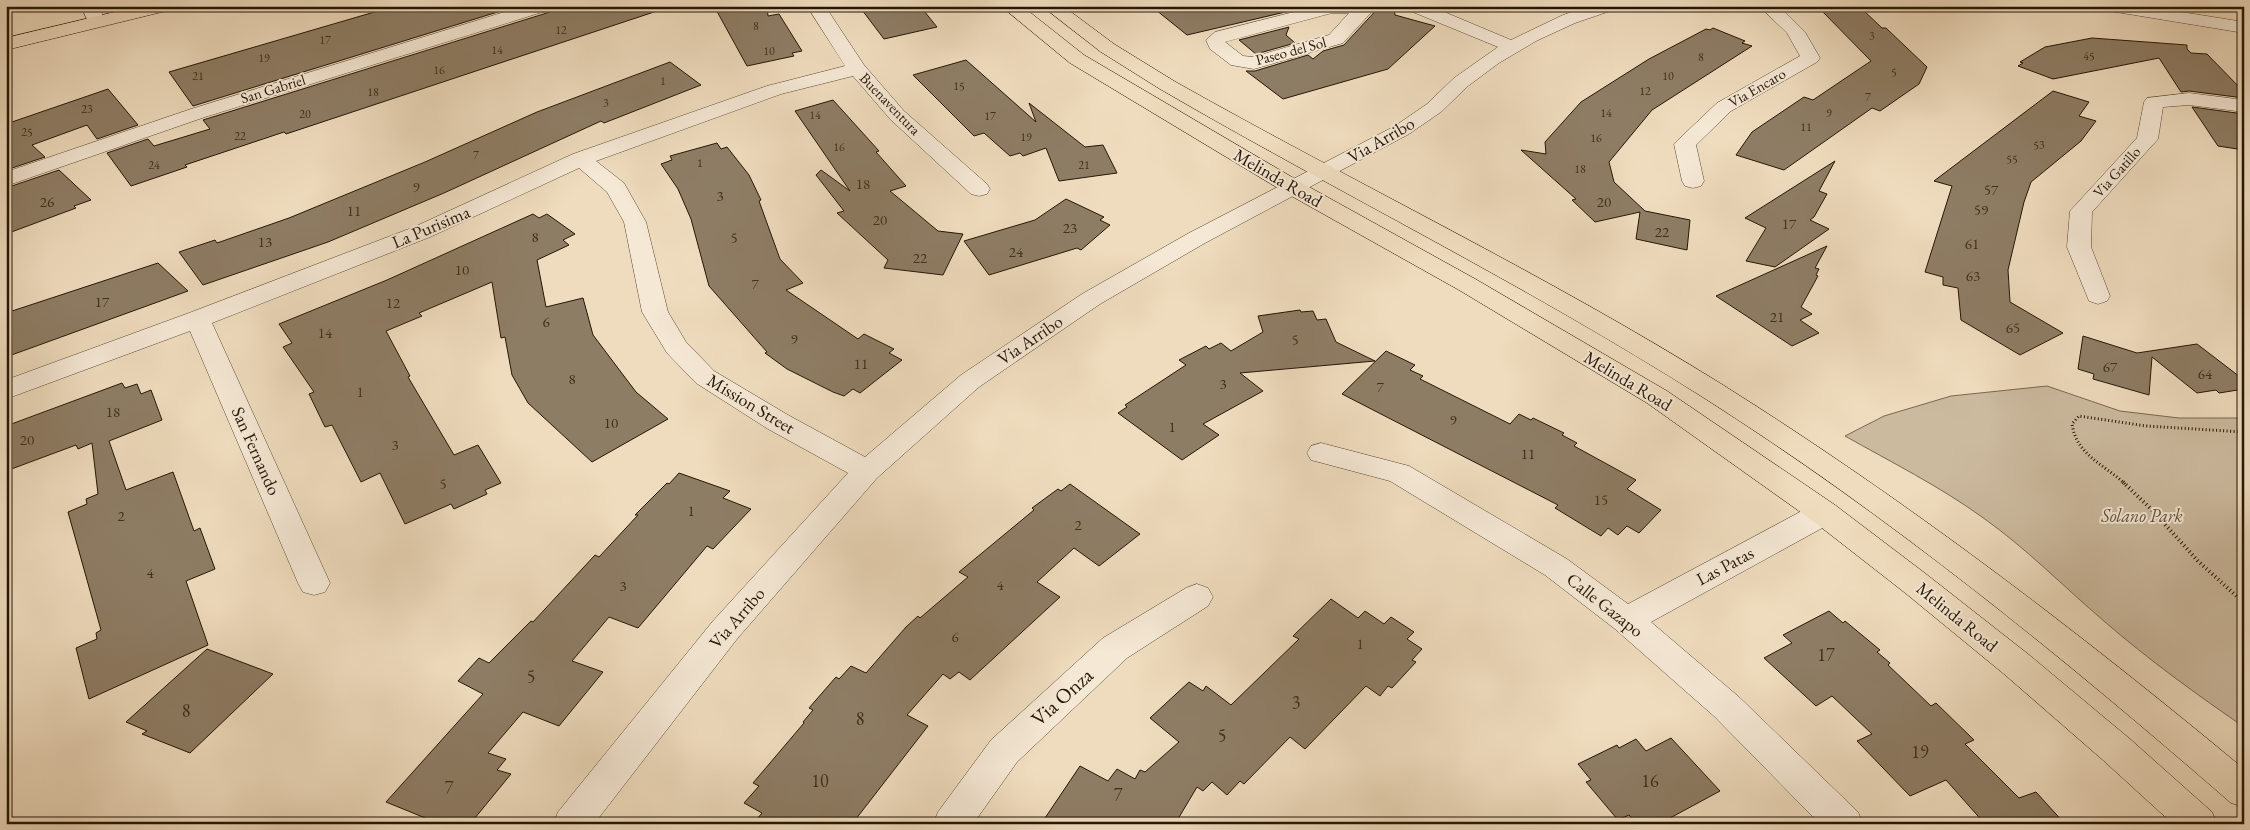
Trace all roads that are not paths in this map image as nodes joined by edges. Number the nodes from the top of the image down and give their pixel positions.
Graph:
1 (164, 6) edge
2 (543, 6) edge
3 (816, 6) edge
4 (1010, 6) edge
5 (1051, 6) edge
6 (1414, 6) edge
7 (1448, 6) edge
8 (1607, 6) edge
9 (1768, 6) edge
10 (2110, 6) edge
11 (1366, 7) edge
12 (70, 10) dead end
13 (92, 12) edge
14 (2244, 28) edge
15 (1521, 42) junction
16 (6, 44) edge
17 (857, 68) junction
18 (2244, 106) edge
19 (581, 159) junction
20 (1324, 172) junction
21 (6, 179) edge
22 (1694, 181) dead end
23 (1294, 188) junction
24 (979, 189) dead end
25 (2098, 296) dead end
26 (198, 319) junction
27 (6, 390) edge
28 (1322, 453) dead end
29 (867, 471) junction
30 (1824, 513) junction
31 (314, 583) dead end
32 (1197, 597) dead end
33 (1626, 620) junction
34 (2244, 791) edge
35 (571, 824) edge
36 (951, 824) edge
37 (1844, 824) edge
38 (2200, 824) edge

1 - 13 main road
2 - 21 street, San Gabriel
3 - 17 street, Buenaventura
4 - 23 main road, Melinda Road
5 - 20 main road, Melinda Road
6 - 15 street
7 - 15 street
8 - 15 street, Via Arribo
9 - 22 street, Via Encaro
10 - 14 street
11 - 11 street, Paseo del Sol
12 - 13 main road
13 - 16 main road
15 - 20 street, Via Arribo
17 - 19 street, La Purisima
17 - 24 street, Buenaventura
18 - 25 street, Via Gatillo
19 - 26 street, La Purisima
19 - 29 street, Mission Street
20 - 23 street, Via Arribo
20 - 34 main road, Melinda Road
23 - 29 street, Via Arribo
23 - 30 main road, Melinda Road
26 - 27 street, La Purisima
26 - 31 street, San Fernando
28 - 33 street, Calle Gazapo
29 - 35 street, Via Arribo
30 - 33 street, Las Patas
30 - 38 main road, Melinda Road
32 - 36 street, Via Onza
33 - 37 street, Calle Gazapo

